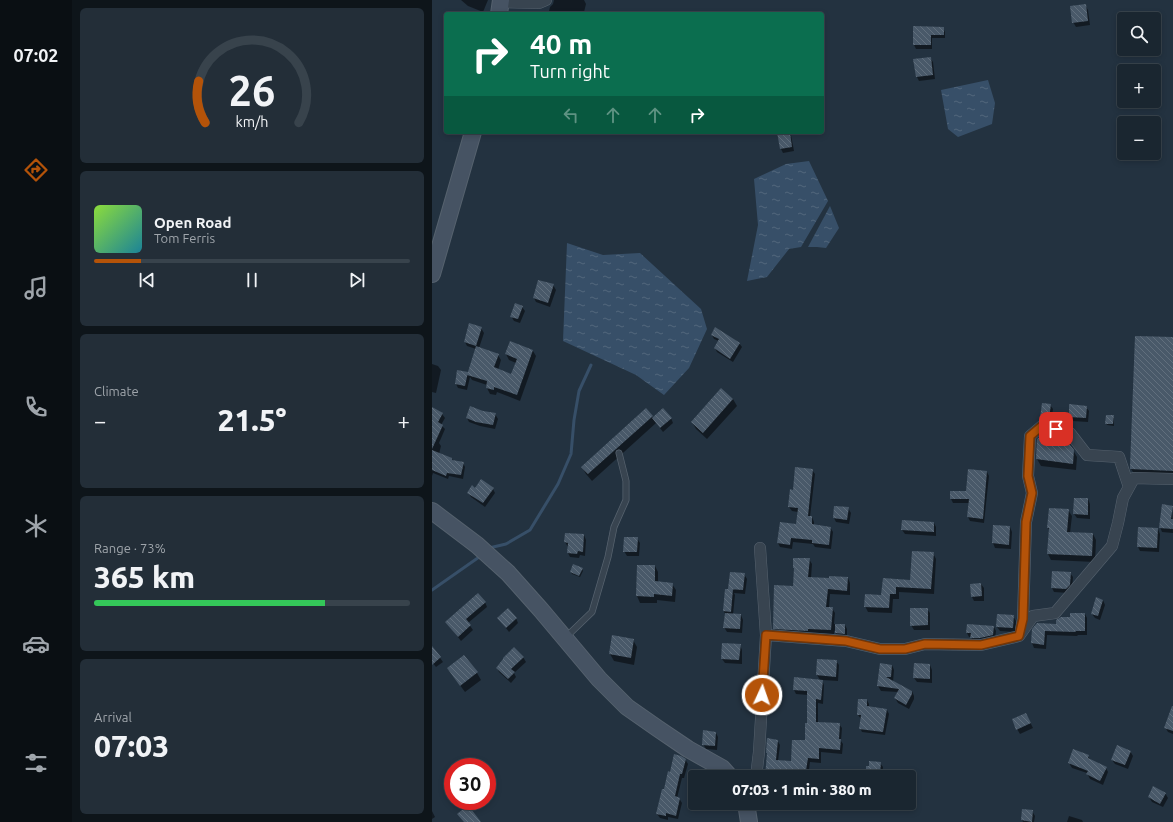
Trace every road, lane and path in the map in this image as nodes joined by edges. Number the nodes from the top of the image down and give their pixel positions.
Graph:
1 (546, 0) edge
2 (500, 5) edge
3 (472, 134) edge
4 (432, 274) edge
5 (618, 454) dead end
6 (1173, 479) edge
7 (1129, 487) junction
8 (432, 512) edge
9 (760, 548) dead end
10 (766, 635) junction
11 (1019, 636) junction
12 (565, 638) junction
13 (724, 770) edge
14 (757, 770) edge
15 (747, 810) edge
16 (752, 810) edge
17 (750, 822) edge

1 - 2 street
3 - 4 street
5 - 12 lane
6 - 7 street
7 - 11 street
7 - 11 street
8 - 12 street
9 - 10 street
10 - 11 street
10 - 14 street
12 - 13 street
15 - 17 street
16 - 17 street

